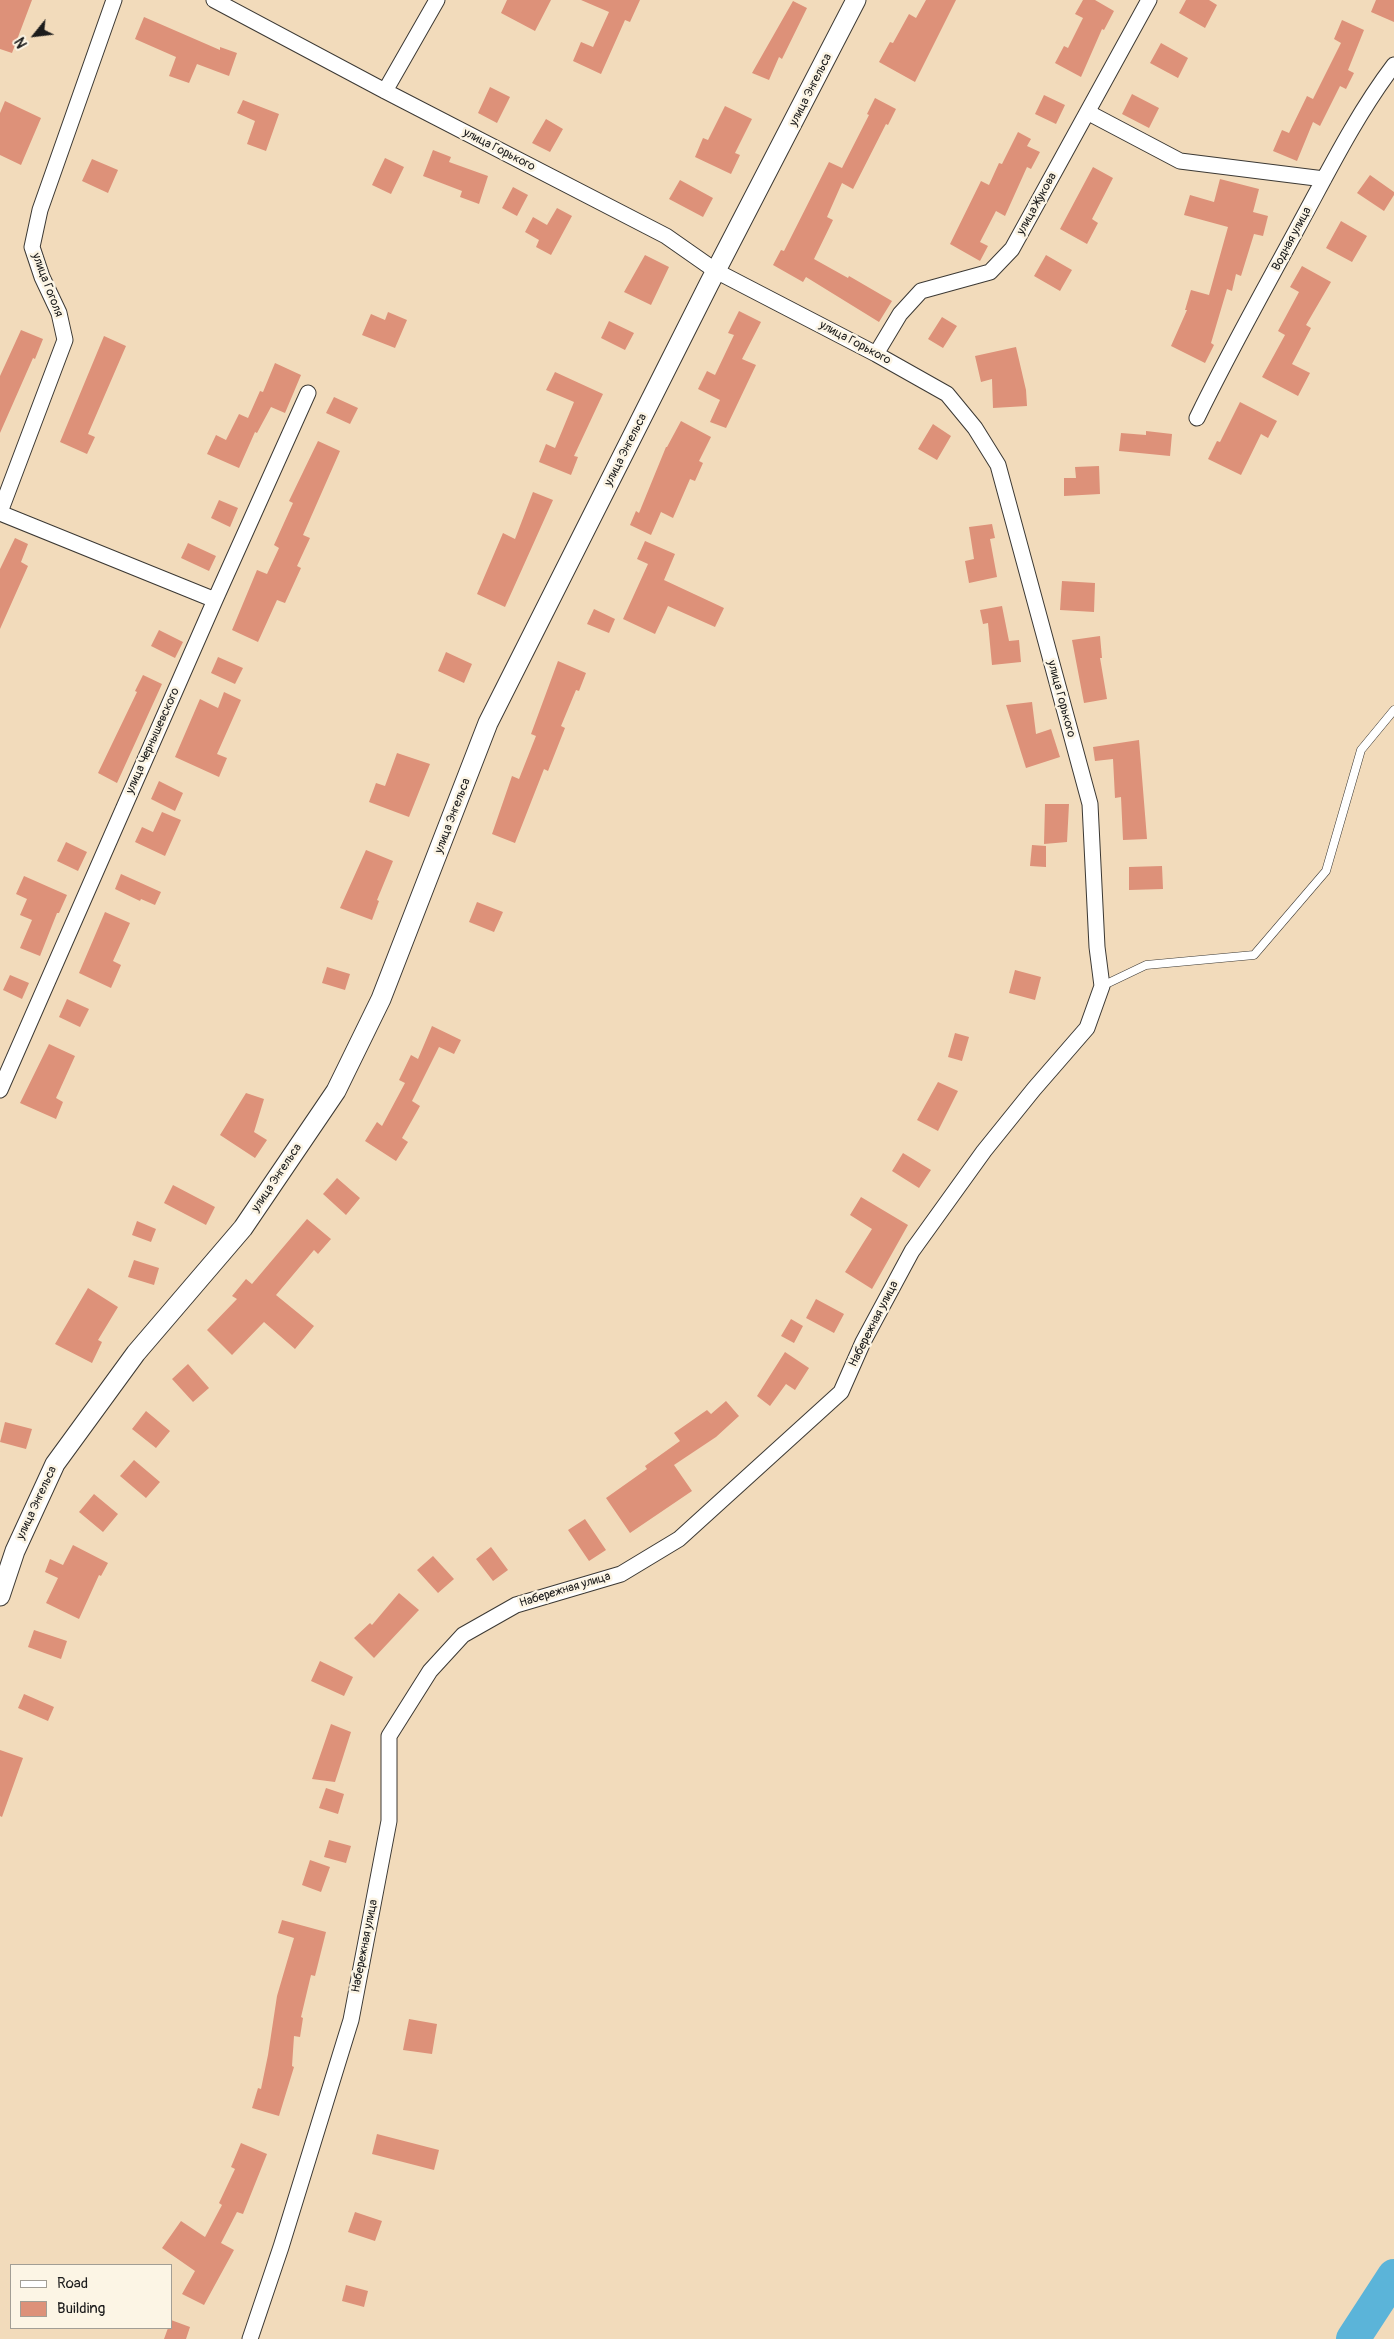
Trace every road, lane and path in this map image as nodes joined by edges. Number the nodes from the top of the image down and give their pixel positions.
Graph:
1 (114, 0) edge
2 (214, 0) edge
3 (437, 0) edge
4 (856, 0) edge
5 (1149, 0) edge
6 (1394, 65) edge
7 (385, 91) junction
8 (1088, 113) junction
9 (1324, 179) junction
10 (716, 271) junction
11 (876, 354) junction
12 (308, 392) dead end
13 (1198, 418) dead end
14 (0, 512) edge
15 (215, 600) junction
16 (1394, 710) edge
17 (1102, 986) junction
18 (0, 1090) edge
19 (0, 1596) edge
20 (250, 2339) edge

1 - 14 street, улица Гоголя
2 - 7 street, улица Горького
3 - 7 street
4 - 10 street, улица Энгельса
5 - 8 street, улица Жукова
6 - 9 street, Водная улица
7 - 10 street, улица Горького
8 - 9 street
8 - 11 street, улица Жукова
9 - 13 street, Водная улица
10 - 11 street, улица Горького
10 - 19 street, улица Энгельса
11 - 17 street, улица Горького
12 - 15 street, улица Чернышевского
14 - 15 street
15 - 18 street, улица Чернышевского
16 - 17 lane
17 - 20 street, Набережная улица

